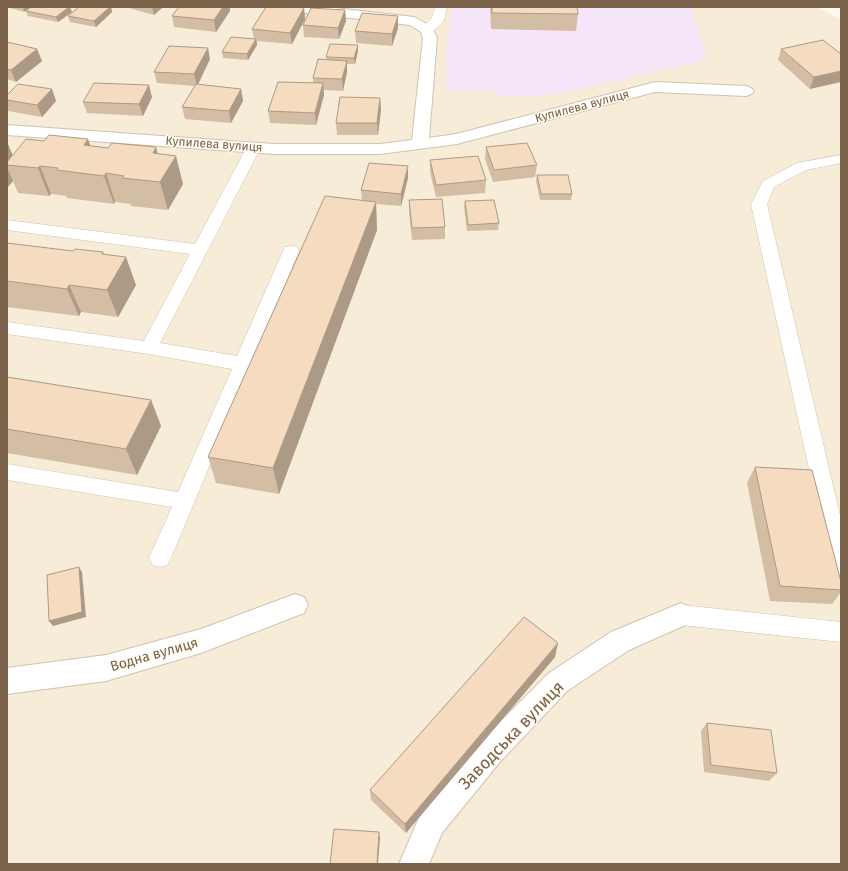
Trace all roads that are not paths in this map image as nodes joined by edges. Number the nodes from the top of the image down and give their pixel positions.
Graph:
1 (290, 7) edge
2 (441, 7) edge
3 (427, 30) junction
4 (746, 91) dead end
5 (7, 130) edge
6 (420, 145) junction
7 (254, 147) junction
8 (841, 159) edge
9 (7, 225) edge
10 (200, 250) junction
11 (291, 251) dead end
12 (7, 328) edge
13 (149, 348) junction
14 (243, 364) junction
15 (7, 472) edge
16 (184, 502) junction
17 (160, 558) dead end
18 (841, 565) edge
19 (295, 605) dead end
20 (681, 615) joint
21 (841, 632) edge
22 (7, 681) edge
23 (414, 864) edge

1 - 3 street
2 - 3 lane
3 - 6 street
4 - 6 street, Купилева вулиця
5 - 7 street, Купилева вулиця
6 - 7 street, Купилева вулиця
7 - 10 lane
8 - 18 lane
9 - 10 lane
10 - 13 lane
11 - 14 lane
12 - 13 lane
13 - 14 lane
14 - 16 lane
15 - 16 lane
16 - 17 lane
19 - 22 street, Водна вулиця
20 - 21 lane
20 - 23 street, Заводська вулиця

